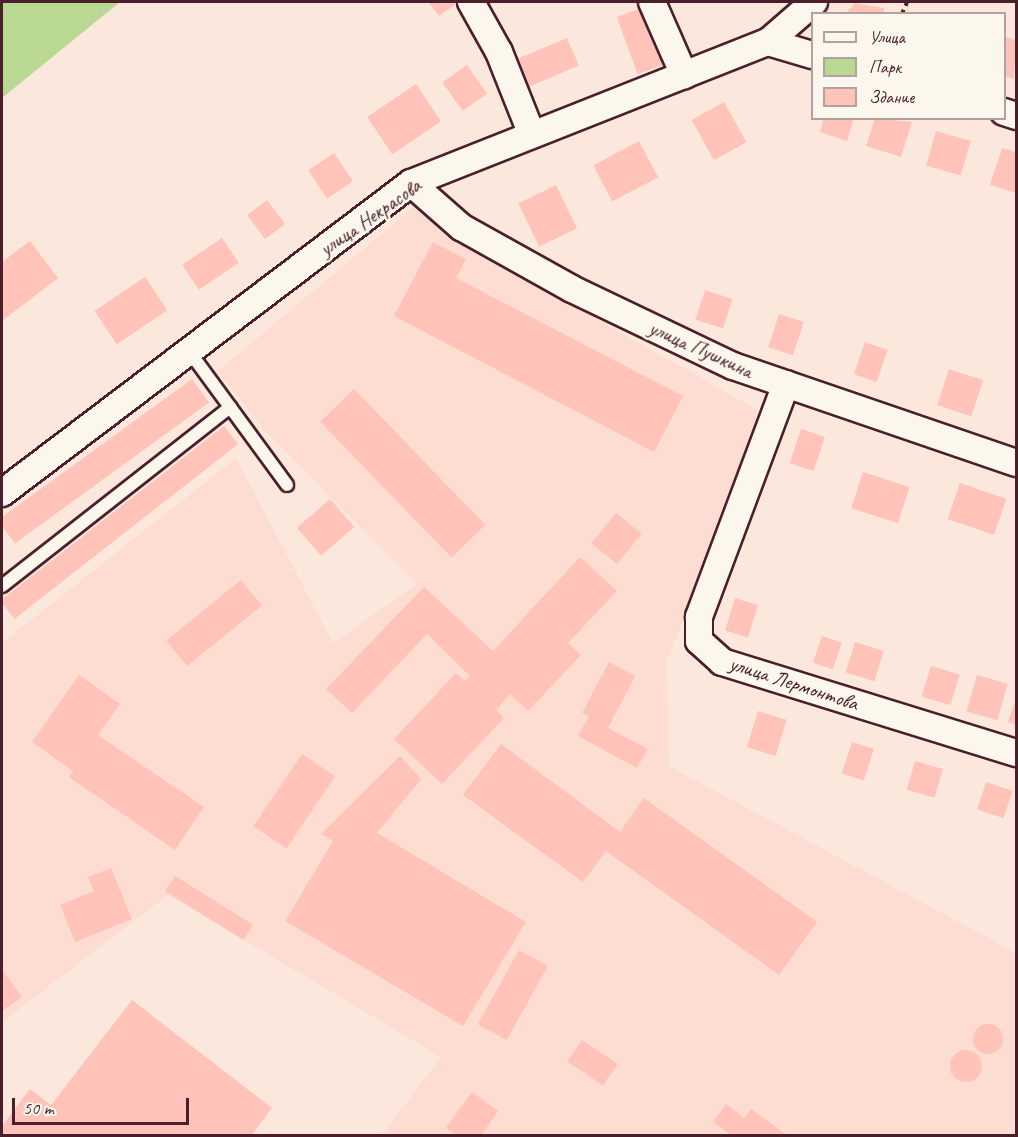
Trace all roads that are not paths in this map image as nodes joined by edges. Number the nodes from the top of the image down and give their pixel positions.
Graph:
1 (471, 2) edge
2 (652, 2) edge
3 (814, 2) edge
4 (768, 42) junction
5 (811, 54) edge
6 (684, 75) junction
7 (532, 135) junction
8 (411, 183) junction
9 (189, 351) junction
10 (786, 384) junction
11 (230, 406) junction
12 (1017, 463) edge
13 (286, 485) dead end
14 (2, 493) edge
15 (2, 586) edge
16 (1017, 753) edge

1 - 7 street
2 - 6 street
3 - 4 street, улица Некрасова
4 - 5 street
4 - 6 street, улица Некрасова
6 - 7 street, улица Некрасова
7 - 8 street, улица Некрасова
8 - 9 street, улица Некрасова
8 - 10 street, улица Пушкина
9 - 11 lane
9 - 14 street, улица Некрасова
10 - 12 street, улица Пушкина
10 - 16 street, улица Лермонтова
11 - 13 lane
11 - 15 lane

